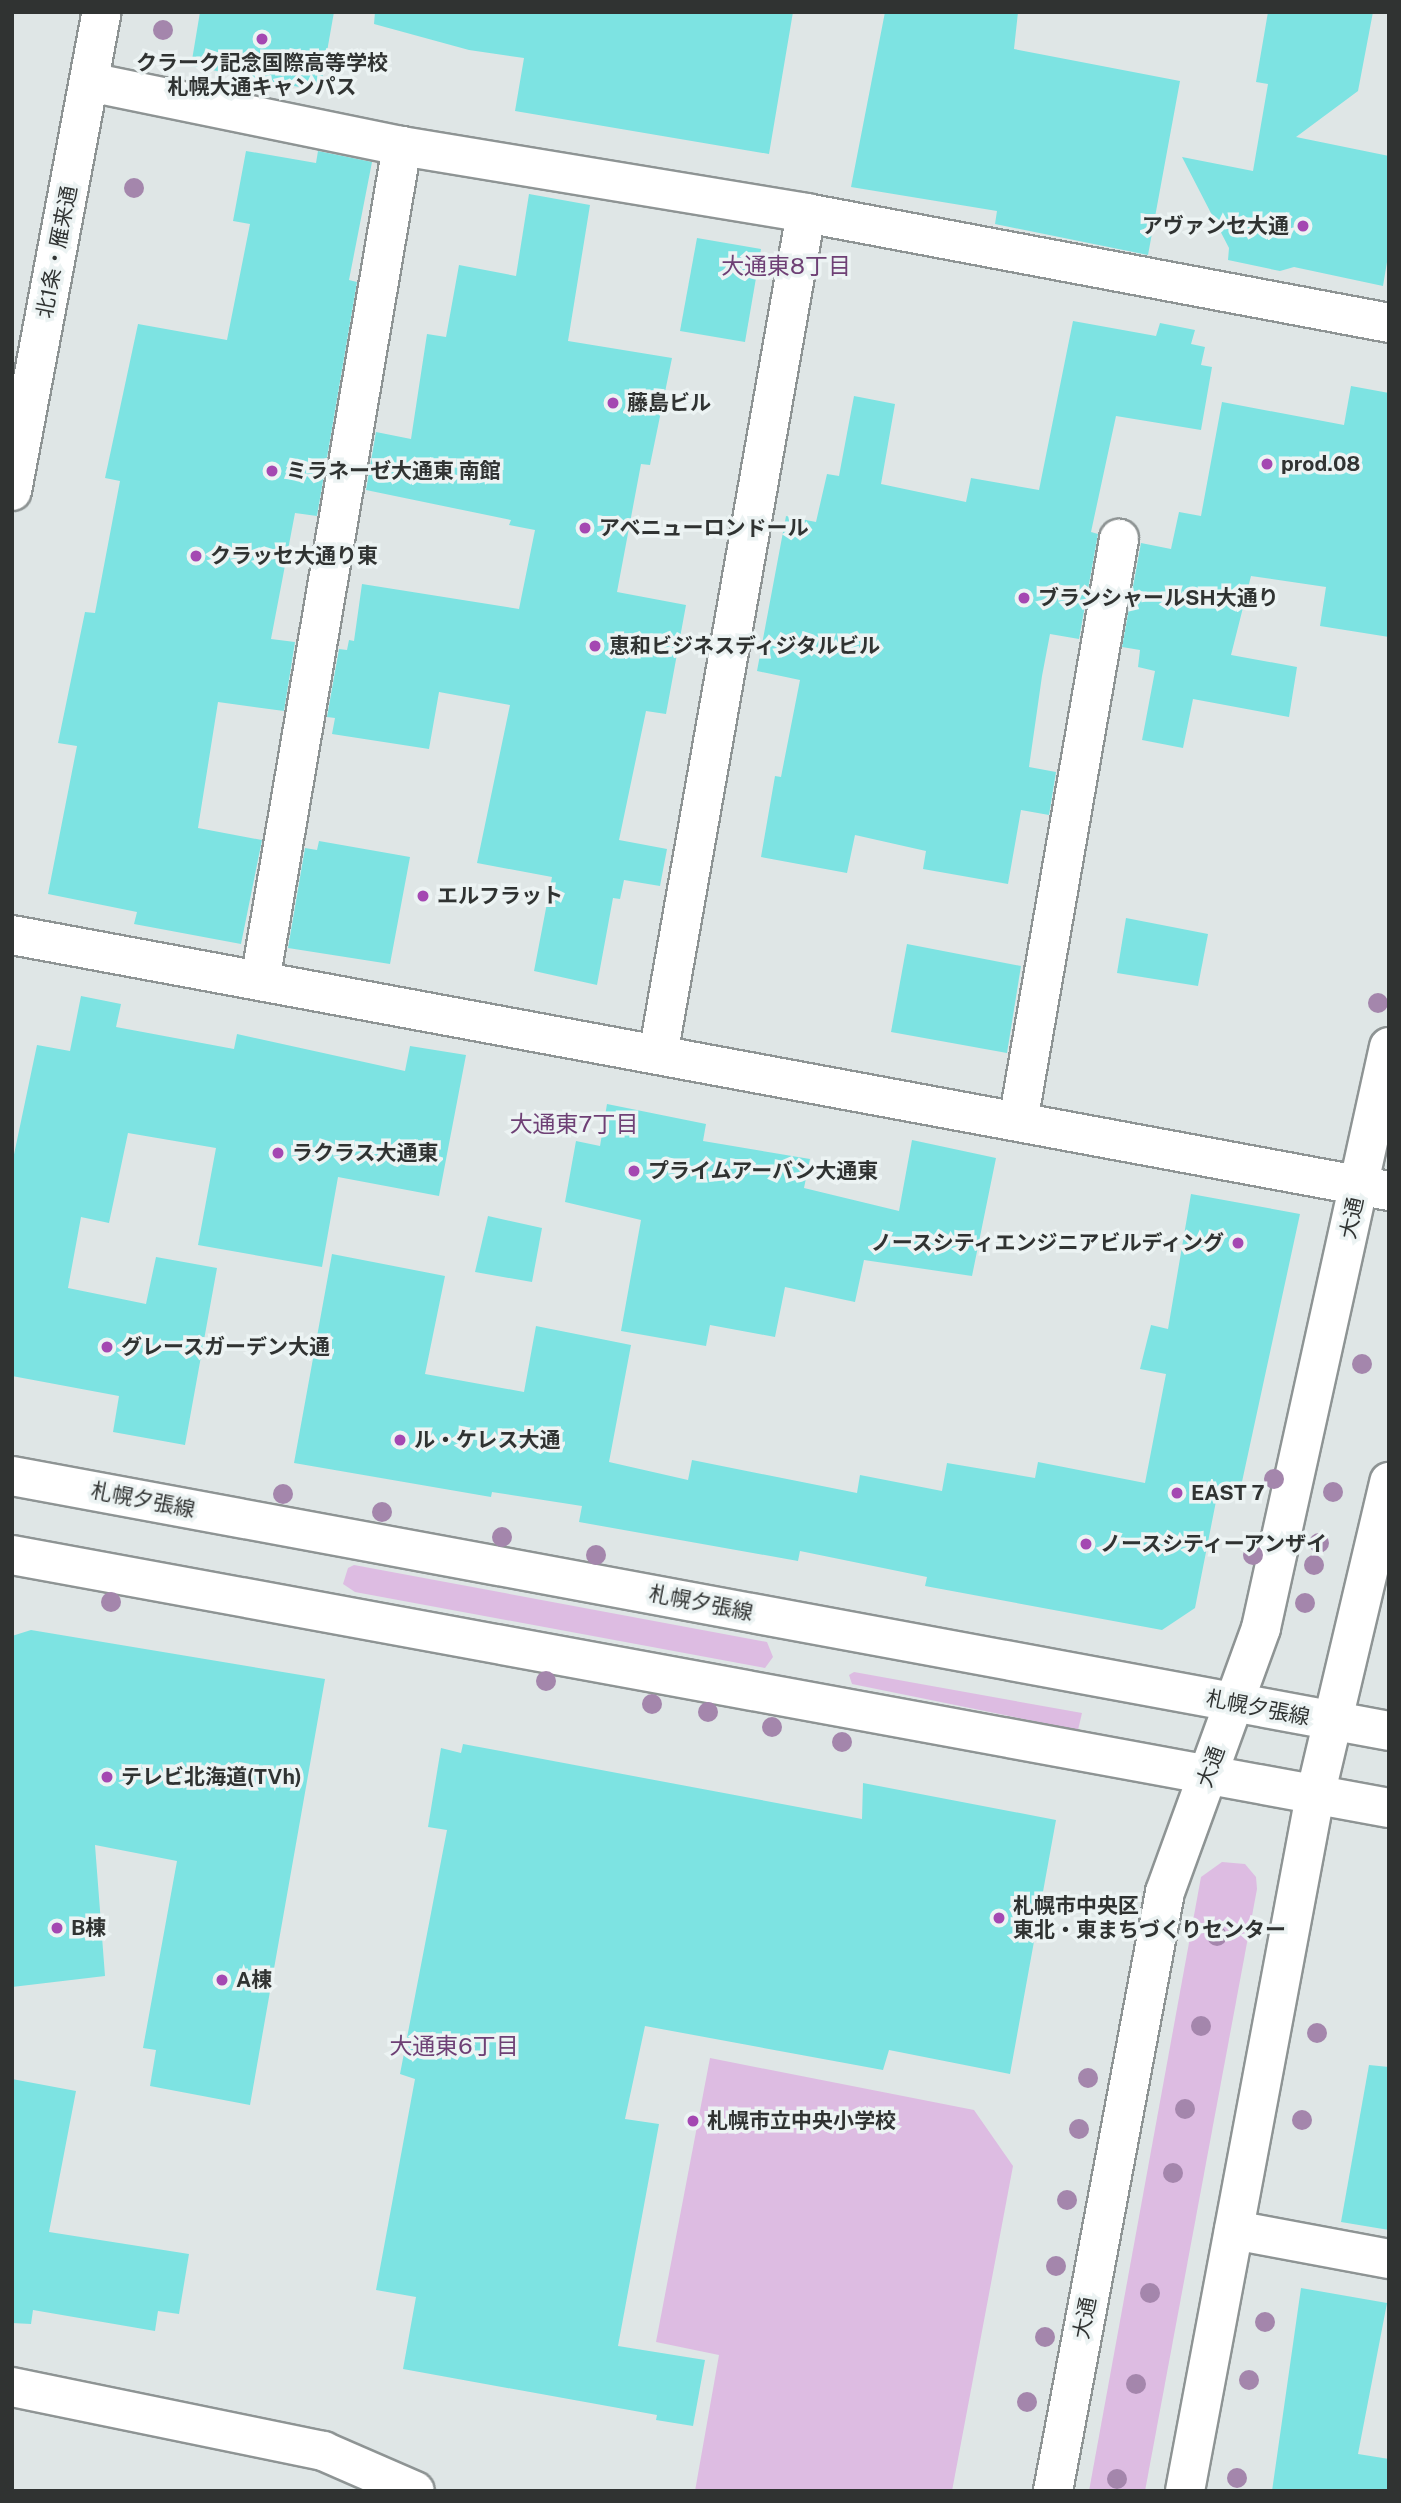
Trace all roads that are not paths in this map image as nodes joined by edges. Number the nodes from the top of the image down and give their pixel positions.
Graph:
1 (102, 12) edge
2 (89, 82) junction
3 (402, 146) junction
4 (806, 213) junction
5 (1389, 323) edge
6 (12, 491) edge
7 (1119, 539) dead end
8 (12, 935) edge
9 (260, 981) junction
10 (1389, 1047) edge
11 (659, 1055) junction
12 (1018, 1122) junction
13 (1374, 1188) edge
14 (12, 1476) edge
15 (1389, 1482) edge
16 (12, 1555) edge
17 (1234, 1704) junction
18 (1330, 1722) junction
19 (1389, 1731) edge
20 (1208, 1777) junction
21 (1315, 1796) junction
22 (1389, 1808) edge
23 (1234, 2231) junction
24 (1389, 2259) edge
25 (12, 2387) edge
26 (415, 2491) edge
27 (1053, 2491) edge
28 (1185, 2491) edge

1 - 2 main road, 北1条・雁来通
2 - 3 main road
2 - 6 main road, 北1条・雁来通
3 - 4 main road
3 - 9 main road
4 - 5 main road
4 - 11 main road
7 - 12 main road
8 - 9 main road
9 - 11 main road
10 - 13 main road, 大通
11 - 12 main road
12 - 13 main road
13 - 17 main road, 大通
14 - 17 main road, 札幌夕張線
15 - 18 main road
16 - 20 main road
17 - 18 main road, 札幌夕張線
17 - 20 main road, 大通
18 - 19 main road, 札幌夕張線
18 - 21 main road
20 - 21 main road
20 - 27 main road, 大通
21 - 22 main road
21 - 23 main road
23 - 24 main road
23 - 28 main road
25 - 26 main road

